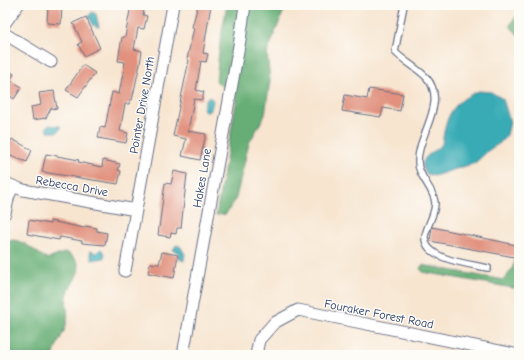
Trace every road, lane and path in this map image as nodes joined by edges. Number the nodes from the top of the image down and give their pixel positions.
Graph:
1 (18, 5) edge
2 (174, 5) edge
3 (245, 5) edge
4 (404, 5) edge
5 (5, 23) edge
6 (5, 34) edge
7 (50, 62) dead end
8 (9, 185) edge
9 (136, 210) junction
10 (5, 213) edge
11 (488, 268) dead end
12 (125, 271) dead end
13 (183, 355) edge
14 (256, 355) edge
15 (519, 355) edge

1 - 5 street
2 - 9 street, Pointer Drive North
3 - 13 street, Hakes Lane
4 - 11 lane
6 - 7 street
8 - 9 street, Rebecca Drive
8 - 10 street
9 - 12 street, Pointer Drive North
14 - 15 street, Fouraker Forest Road

